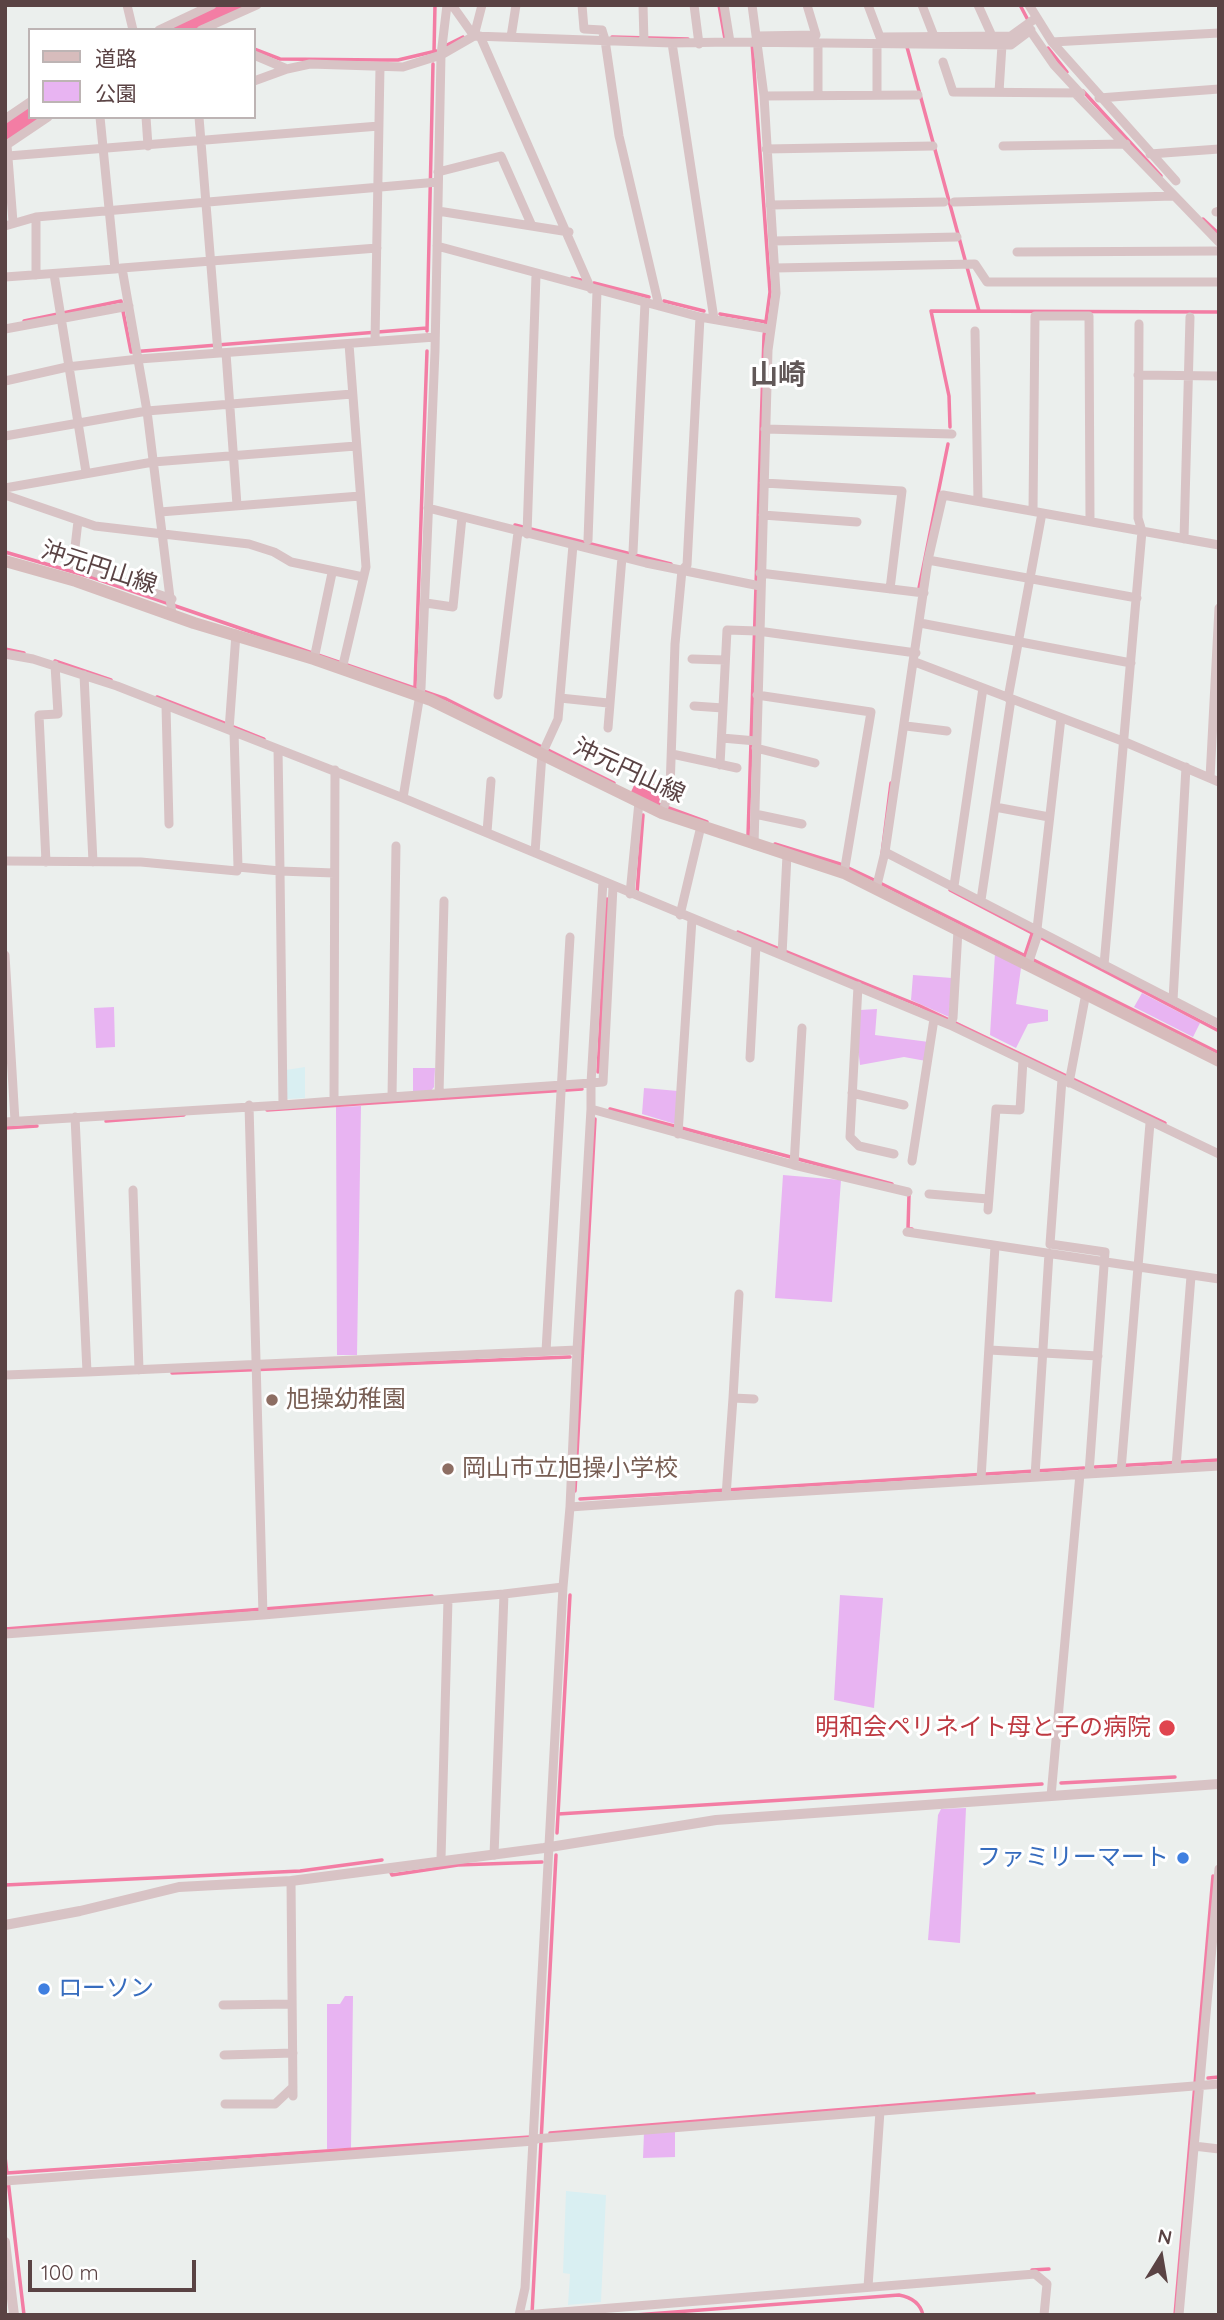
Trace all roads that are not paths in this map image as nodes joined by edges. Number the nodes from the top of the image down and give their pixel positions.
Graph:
1 (127, 5) edge
2 (212, 5) edge
3 (257, 5) edge
4 (449, 5) edge
5 (482, 5) edge
6 (516, 5) edge
7 (582, 5) edge
8 (643, 5) edge
9 (694, 5) edge
10 (724, 5) edge
11 (752, 5) edge
12 (807, 5) edge
13 (868, 5) edge
14 (922, 5) edge
15 (978, 5) edge
16 (1029, 5) edge
17 (1030, 25) junction
18 (133, 28) edge
19 (163, 28) edge
20 (205, 28) edge
21 (1219, 33) edge
22 (475, 34) junction
23 (511, 34) junction
24 (934, 36) junction
25 (992, 36) junction
26 (644, 39) junction
27 (604, 40) junction
28 (699, 40) junction
29 (730, 40) junction
30 (755, 42) junction
31 (672, 43) junction
32 (1052, 43) junction
33 (818, 44) junction
34 (877, 44) junction
35 (1002, 45) junction
36 (441, 55) junction
37 (256, 56) edge
38 (943, 62) dead end
39 (380, 67) junction
40 (288, 69) junction
41 (256, 80) edge
42 (1219, 89) edge
43 (1082, 91) junction
44 (999, 92) junction
45 (818, 95) junction
46 (877, 95) junction
47 (764, 96) junction
48 (918, 96) dead end
49 (1099, 98) junction
50 (28, 103) edge
51 (5, 119) edge
52 (45, 119) edge
53 (100, 119) edge
54 (146, 119) edge
55 (199, 119) edge
56 (379, 126) junction
57 (1129, 141) junction
58 (201, 142) junction
59 (6, 145) edge
60 (148, 146) junction
61 (933, 146) dead end
62 (1003, 146) dead end
63 (103, 149) junction
64 (766, 149) junction
65 (1219, 149) edge
66 (1150, 154) junction
67 (8, 156) junction
68 (435, 180) junction
69 (1176, 181) dead end
70 (378, 187) junction
71 (1174, 196) junction
72 (205, 201) junction
73 (770, 205) junction
74 (110, 209) junction
75 (438, 211) junction
76 (36, 217) junction
77 (9, 224) edge
78 (532, 226) junction
79 (569, 232) junction
80 (957, 237) dead end
81 (773, 241) junction
82 (1219, 242) edge
83 (437, 246) junction
84 (377, 248) junction
85 (1219, 251) edge
86 (1017, 252) dead end
87 (211, 260) junction
88 (775, 268) junction
89 (119, 269) junction
90 (54, 274) junction
91 (36, 275) junction
92 (536, 275) junction
93 (5, 277) edge
94 (1219, 282) edge
95 (594, 290) junction
96 (645, 303) junction
97 (126, 306) junction
98 (659, 306) junction
99 (59, 316) junction
100 (700, 317) junction
101 (1190, 317) dead end
102 (714, 319) junction
103 (1139, 324) dead end
104 (766, 328) junction
105 (5, 329) edge
106 (975, 331) dead end
107 (375, 335) junction
108 (435, 337) junction
109 (349, 344) junction
110 (220, 349) junction
111 (138, 354) junction
112 (67, 367) junction
113 (1138, 376) junction
114 (1188, 376) junction
115 (1219, 376) edge
116 (5, 381) edge
117 (352, 394) junction
118 (229, 404) junction
119 (147, 411) junction
120 (76, 422) junction
121 (765, 429) junction
122 (952, 434) dead end
123 (5, 436) edge
124 (356, 446) junction
125 (234, 454) junction
126 (153, 462) junction
127 (86, 472) junction
128 (764, 483) junction
129 (5, 488) edge
130 (5, 495) edge
131 (360, 496) junction
132 (978, 501) junction
133 (237, 505) junction
134 (428, 508) junction
135 (160, 512) junction
136 (1038, 512) junction
137 (762, 514) junction
138 (462, 517) junction
139 (78, 521) junction
140 (1090, 521) junction
141 (857, 522) dead end
142 (525, 531) junction
143 (1142, 531) junction
144 (163, 533) junction
145 (1184, 539) junction
146 (588, 540) dead end
147 (573, 545) junction
148 (1219, 545) edge
149 (633, 552) dead end
150 (622, 557) junction
151 (928, 560) junction
152 (5, 561) edge
153 (684, 568) junction
154 (332, 573) junction
155 (761, 573) junction
156 (363, 577) junction
157 (1030, 578) junction
158 (756, 586) junction
159 (890, 589) junction
160 (924, 593) junction
161 (1137, 598) junction
162 (426, 603) junction
163 (173, 606) junction
164 (1219, 608) edge
165 (920, 623) junction
166 (755, 631) junction
167 (236, 634) junction
168 (1019, 641) junction
169 (5, 654) edge
170 (315, 655) junction
171 (915, 657) junction
172 (692, 659) dead end
173 (725, 660) junction
174 (1131, 663) junction
175 (343, 664) junction
176 (55, 665) junction
177 (85, 675) junction
178 (983, 688) junction
179 (420, 692) junction
180 (498, 695) dead end
181 (757, 695) junction
182 (560, 698) junction
183 (1010, 698) junction
184 (608, 703) junction
185 (166, 706) junction
186 (694, 706) dead end
187 (723, 708) junction
188 (1061, 718) junction
189 (906, 726) junction
190 (608, 728) dead end
191 (231, 731) junction
192 (947, 731) dead end
193 (722, 738) junction
194 (753, 742) junction
195 (1125, 742) junction
196 (278, 749) junction
197 (544, 749) junction
198 (672, 754) junction
199 (815, 763) dead end
200 (720, 765) junction
201 (1186, 767) junction
202 (737, 768) dead end
203 (335, 770) junction
204 (1214, 780) edge
205 (491, 781) dead end
206 (403, 796) junction
207 (639, 802) junction
208 (995, 807) junction
209 (664, 808) junction
210 (755, 814) junction
211 (1049, 817) junction
212 (169, 824) dead end
213 (802, 824) dead end
214 (701, 826) junction
215 (488, 830) junction
216 (754, 839) junction
217 (397, 846) dead end
218 (536, 851) junction
219 (885, 854) junction
220 (787, 855) junction
221 (5, 861) edge
222 (46, 862) junction
223 (93, 862) junction
224 (238, 867) junction
225 (846, 869) junction
226 (280, 870) junction
227 (334, 873) junction
228 (603, 881) junction
229 (878, 884) junction
230 (954, 886) junction
231 (613, 887) junction
232 (631, 891) junction
233 (981, 900) junction
234 (444, 901) dead end
235 (682, 911) junction
236 (692, 919) junction
237 (958, 930) junction
238 (1037, 934) junction
239 (570, 937) dead end
240 (757, 945) junction
241 (782, 951) junction
242 (5, 954) edge
243 (1029, 959) junction
244 (1104, 965) junction
245 (858, 986) junction
246 (1086, 993) junction
247 (1173, 1000) junction
248 (934, 1019) junction
249 (951, 1022) junction
250 (1219, 1024) edge
251 (802, 1028) dead end
252 (750, 1059) dead end
253 (1023, 1060) junction
254 (1219, 1061) edge
255 (1068, 1079) junction
256 (591, 1083) junction
257 (560, 1089) junction
258 (852, 1093) junction
259 (439, 1094) junction
260 (392, 1097) junction
261 (334, 1101) junction
262 (249, 1105) junction
263 (282, 1105) junction
264 (904, 1105) dead end
265 (591, 1109) junction
266 (75, 1117) junction
267 (10, 1121) edge
268 (1150, 1123) junction
269 (679, 1130) junction
270 (894, 1154) dead end
271 (1219, 1154) edge
272 (794, 1161) junction
273 (912, 1161) dead end
274 (133, 1190) dead end
275 (908, 1192) dead end
276 (929, 1194) dead end
277 (988, 1199) junction
278 (988, 1210) dead end
279 (906, 1232) dead end
280 (995, 1246) junction
281 (1049, 1254) junction
282 (1105, 1260) junction
283 (1138, 1265) junction
284 (1191, 1276) junction
285 (1219, 1279) edge
286 (738, 1294) dead end
287 (577, 1350) junction
288 (989, 1350) junction
289 (546, 1351) junction
290 (1042, 1353) junction
291 (1098, 1356) junction
292 (257, 1368) junction
293 (139, 1370) junction
294 (87, 1372) junction
295 (5, 1375) edge
296 (733, 1398) junction
297 (754, 1399) dead end
298 (1177, 1463) junction
299 (1219, 1466) edge
300 (1121, 1467) junction
301 (1035, 1473) junction
302 (1085, 1474) junction
303 (981, 1475) junction
304 (726, 1492) junction
305 (570, 1507) junction
306 (563, 1587) junction
307 (504, 1594) junction
308 (448, 1600) junction
309 (263, 1610) junction
310 (5, 1634) edge
311 (1219, 1784) edge
312 (1051, 1796) junction
313 (550, 1847) junction
314 (494, 1855) junction
315 (441, 1859) junction
316 (1219, 1869) edge
317 (291, 1881) junction
318 (5, 1925) edge
319 (292, 2004) junction
320 (223, 2005) dead end
321 (293, 2053) junction
322 (224, 2055) dead end
323 (1219, 2084) edge
324 (1196, 2086) junction
325 (225, 2104) dead end
326 (880, 2110) junction
327 (537, 2139) junction
328 (1194, 2146) junction
329 (1219, 2149) edge
330 (9, 2180) edge
331 (5, 2242) edge
332 (868, 2287) junction
333 (526, 2314) edge
334 (14, 2315) edge
335 (1044, 2315) edge
336 (1179, 2315) edge

1 - 18 street
2 - 19 street
3 - 20 street
4 - 22 street
4 - 36 street
5 - 22 street
6 - 23 street
7 - 27 street
8 - 26 street
9 - 28 street
10 - 29 street
11 - 30 street
12 - 30 street
13 - 24 street
14 - 24 street
15 - 25 street
16 - 17 street
17 - 25 street
17 - 32 street
17 - 35 street
17 - 43 street
21 - 32 street
22 - 23 street
22 - 36 street
22 - 79 street
23 - 27 street
24 - 25 street
26 - 27 street
26 - 31 street
27 - 98 street
28 - 29 street
28 - 31 street
29 - 30 street
30 - 33 street
30 - 47 street
31 - 102 street
32 - 43 street
33 - 34 street
33 - 45 street
34 - 35 street
34 - 46 street
35 - 44 street
36 - 39 street
36 - 68 street
37 - 40 street
38 - 44 street
39 - 40 street
39 - 56 street
40 - 41 street
42 - 49 street
43 - 44 street
43 - 49 street
43 - 57 street
45 - 46 street
45 - 47 street
46 - 48 street
47 - 64 street
49 - 57 street
50 - 51 street
52 - 59 street
53 - 63 street
54 - 60 street
55 - 58 street
56 - 58 street
56 - 70 street
57 - 62 street
57 - 66 street
57 - 71 street
58 - 60 street
58 - 72 street
59 - 67 street
60 - 63 street
61 - 64 street
63 - 67 street
63 - 74 street
64 - 73 street
65 - 66 street
66 - 69 street
67 - 77 street
68 - 70 street
68 - 75 street
68 - 78 street
70 - 72 street
70 - 84 street
71 - 73 street
71 - 82 street
72 - 74 street
72 - 87 street
73 - 81 street
74 - 76 street
74 - 89 street
75 - 78 street
75 - 83 street
76 - 77 street
76 - 91 street
78 - 79 street
79 - 95 street
80 - 81 street
81 - 88 street
83 - 92 street
83 - 108 street
84 - 87 street
84 - 107 street
85 - 86 street
87 - 89 street
87 - 110 street
88 - 94 street
88 - 104 street
89 - 90 street
89 - 97 street
90 - 91 street
90 - 99 street
91 - 93 street
92 - 95 street
92 - 142 street
95 - 96 street
95 - 146 street
96 - 98 street
96 - 149 street
97 - 99 street
97 - 111 street
98 - 100 street
99 - 105 street
99 - 112 street
100 - 102 street
100 - 153 street
101 - 114 street
102 - 104 street
103 - 113 street
104 - 121 street
106 - 132 street
107 - 108 street
107 - 109 street
108 - 134 street
109 - 110 street
109 - 117 street
110 - 111 street
110 - 118 street
111 - 112 street
111 - 119 street
112 - 116 street
112 - 120 street
113 - 114 street
113 - 143 street
114 - 115 street
114 - 145 street
117 - 118 street
117 - 124 street
118 - 119 street
118 - 125 street
119 - 120 street
119 - 126 street
120 - 123 street
120 - 127 street
121 - 122 street
121 - 128 street
124 - 125 street
124 - 131 street
125 - 126 street
125 - 133 street
126 - 127 street
126 - 135 street
127 - 129 street
128 - 137 street
128 - 159 street
130 - 139 street
131 - 133 street
131 - 156 street
132 - 136 street
132 - 151 street
133 - 135 street
134 - 138 street
134 - 162 street
135 - 144 street
136 - 140 street
136 - 140 street
136 - 157 street
137 - 141 street
137 - 155 street
138 - 142 street
138 - 162 street
139 - 144 street
139 - 163 street
140 - 143 street
142 - 147 street
142 - 180 street
143 - 145 street
143 - 161 street
144 - 154 street
144 - 163 street
145 - 148 street
147 - 150 street
147 - 182 street
150 - 153 street
150 - 184 street
151 - 157 street
151 - 160 street
152 - 163 main road, 沖元円山線
153 - 158 street
153 - 198 street
154 - 156 street
154 - 170 street
155 - 158 street
155 - 159 street
156 - 175 street
157 - 161 street
157 - 168 street
158 - 166 street
159 - 160 street
160 - 165 street
161 - 174 street
162 - 179 street
163 - 167 main road, 沖元円山線
164 - 204 street
165 - 168 street
165 - 171 street
166 - 171 street
166 - 173 street
166 - 181 street
167 - 170 main road, 沖元円山線
167 - 191 street
168 - 174 street
168 - 183 street
169 - 176 street
170 - 175 main road, 沖元円山線
171 - 178 street
171 - 189 street
172 - 173 street
173 - 187 street
174 - 195 street
175 - 179 main road, 沖元円山線
176 - 177 street
176 - 222 street
177 - 185 street
177 - 223 street
178 - 183 street
178 - 230 street
179 - 197 main road, 沖元円山線
179 - 206 street
181 - 194 street
181 - 225 street
182 - 184 street
182 - 197 street
183 - 188 street
183 - 208 street
184 - 190 street
185 - 191 street
185 - 212 street
186 - 187 street
187 - 193 street
188 - 195 street
188 - 211 street
189 - 192 street
189 - 219 street
191 - 196 street
191 - 224 street
193 - 194 street
193 - 200 street
194 - 199 street
194 - 210 street
195 - 201 street
195 - 244 street
196 - 203 street
196 - 226 street
197 - 207 main road, 沖元円山線
197 - 218 street
198 - 200 street
198 - 209 street
200 - 202 street
201 - 204 street
201 - 247 street
203 - 206 street
203 - 227 street
205 - 215 street
206 - 215 street
207 - 209 main road, 沖元円山線
207 - 232 street
208 - 211 street
208 - 233 street
209 - 214 main road, 沖元円山線
210 - 213 street
210 - 216 street
211 - 238 street
214 - 216 main road, 沖元円山線
214 - 235 street
215 - 218 street
216 - 220 main road, 沖元円山線
217 - 260 street
218 - 228 street
219 - 229 street
219 - 230 street
220 - 225 main road, 沖元円山線
220 - 241 street
221 - 222 street
222 - 223 street
223 - 224 street
224 - 226 street
225 - 229 main road, 沖元円山線
226 - 227 street
226 - 263 street
227 - 261 street
228 - 231 street
228 - 256 street
229 - 237 main road, 沖元円山線
230 - 233 street
231 - 232 street
231 - 256 street
232 - 235 street
233 - 238 street
234 - 259 street
235 - 236 street
236 - 240 street
236 - 269 street
237 - 243 main road, 沖元円山線
237 - 249 street
238 - 243 street
238 - 244 street
239 - 257 street
240 - 241 street
240 - 252 street
241 - 245 street
242 - 267 street
243 - 246 main road, 沖元円山線
244 - 247 street
245 - 248 street
245 - 258 street
246 - 254 main road, 沖元円山線
246 - 255 street
247 - 250 street
248 - 249 street
248 - 273 street
249 - 253 street
251 - 272 street
253 - 255 street
253 - 277 street
255 - 268 street
255 - 282 street
256 - 257 street
256 - 265 street
257 - 259 street
257 - 289 street
258 - 264 street
258 - 270 street
259 - 260 street
260 - 261 street
261 - 263 street
262 - 263 street
262 - 266 street
262 - 292 street
265 - 269 street
265 - 287 street
266 - 267 street
266 - 294 street
268 - 271 street
268 - 283 street
269 - 272 street
272 - 275 street
274 - 293 street
276 - 277 street
277 - 278 street
279 - 280 street
280 - 281 street
280 - 288 street
281 - 282 street
281 - 290 street
282 - 283 street
282 - 291 street
283 - 284 street
283 - 300 street
284 - 285 street
284 - 298 street
286 - 296 street
287 - 289 street
287 - 305 street
288 - 290 street
288 - 303 street
289 - 292 street
290 - 291 street
290 - 301 street
291 - 302 street
292 - 293 street
292 - 309 street
293 - 294 street
294 - 295 street
296 - 297 street
296 - 304 street
298 - 299 street
298 - 300 street
300 - 302 street
301 - 302 street
301 - 303 street
302 - 312 street
303 - 304 street
304 - 305 street
305 - 306 street
306 - 307 street
306 - 313 street
307 - 308 street
307 - 314 street
308 - 309 street
308 - 315 street
309 - 310 street
311 - 312 street
312 - 313 street
313 - 314 street
313 - 327 street
314 - 315 street
315 - 317 street
316 - 324 street
317 - 318 street
317 - 319 street
319 - 320 street
319 - 321 street
321 - 322 street
321 - 325 street
323 - 324 street
324 - 326 street
324 - 328 street
326 - 327 street
326 - 332 street
327 - 330 street
327 - 333 street
328 - 329 street
328 - 336 street
331 - 334 street
332 - 333 street
332 - 335 street

